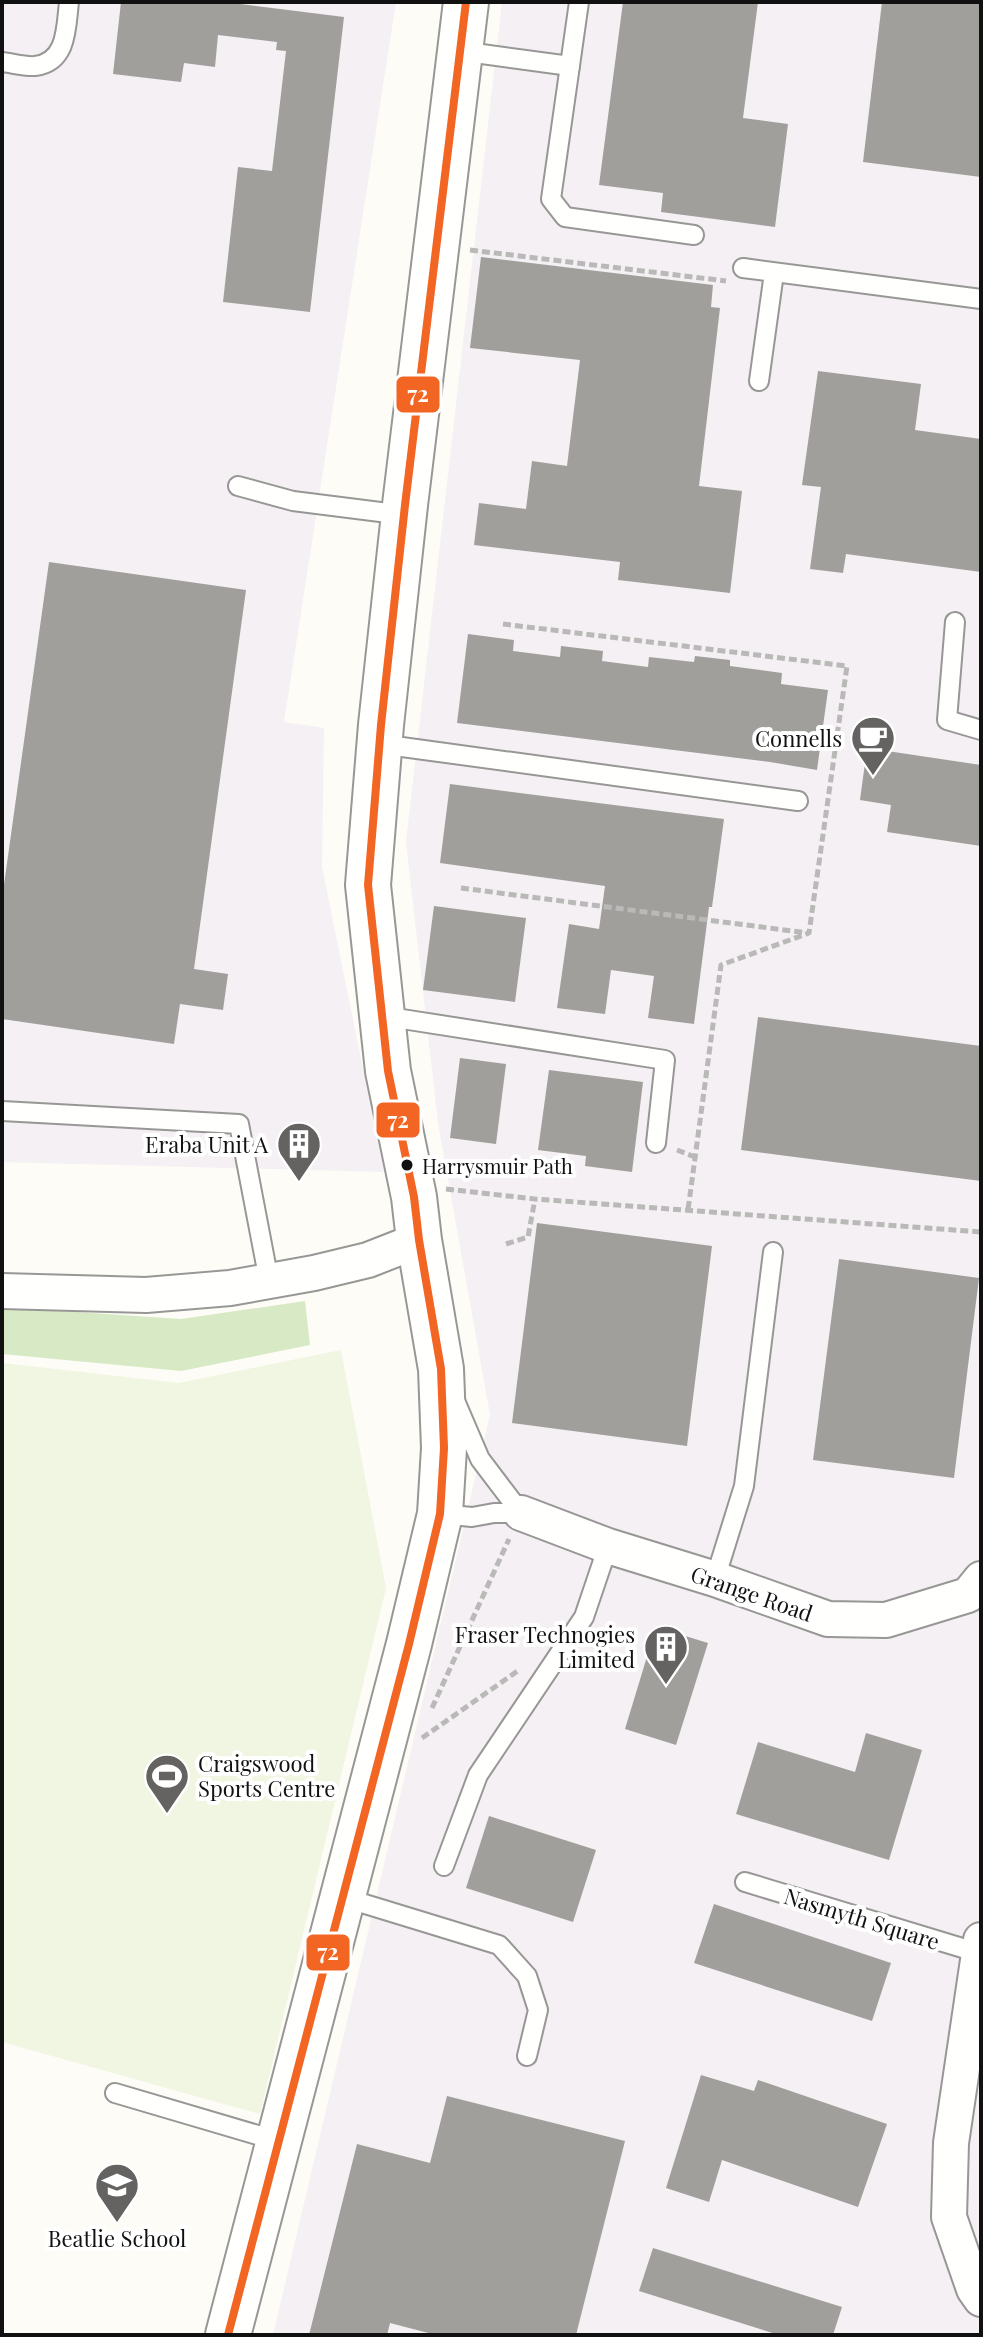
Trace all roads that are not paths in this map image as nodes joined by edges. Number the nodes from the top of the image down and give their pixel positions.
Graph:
1 (69, 2) edge
2 (466, 2) edge
3 (579, 2) edge
4 (460, 51) junction
5 (2, 62) edge
6 (570, 66) junction
7 (694, 235) dead end
8 (743, 268) road end
9 (774, 273) junction
10 (981, 299) edge
11 (759, 381) dead end
12 (238, 486) dead end
13 (404, 515) junction
14 (955, 622) dead end
15 (981, 730) edge
16 (380, 744) junction
17 (798, 801) dead end
18 (382, 1016) junction
19 (2, 1111) edge
20 (656, 1143) dead end
21 (419, 1240) junction
22 (773, 1252) dead end
23 (269, 1281) junction
24 (2, 1291) edge
25 (441, 1369) junction
26 (521, 1513) junction
27 (440, 1514) junction
28 (608, 1546) junction
29 (715, 1579) junction
30 (977, 1596) edge
31 (444, 1866) dead end
32 (745, 1882) dead end
33 (342, 1897) junction
34 (980, 1947) edge
35 (527, 2056) dead end
36 (115, 2093) dead end
37 (278, 2141) junction
38 (981, 2299) edge
39 (228, 2335) edge

1 - 5 lane
2 - 4 street
3 - 6 lane
4 - 6 lane
4 - 13 street
6 - 7 lane
8 - 9 lane
9 - 10 lane
9 - 11 lane
12 - 13 lane
13 - 16 street
14 - 15 lane
16 - 17 lane
16 - 18 street
18 - 20 lane
18 - 21 street
19 - 23 lane
21 - 23 street
21 - 25 street
22 - 29 lane
23 - 24 street
25 - 26 lane
25 - 27 street
26 - 27 lane, Grange Road
26 - 28 street, Grange Road
27 - 33 street
28 - 29 street, Grange Road
28 - 31 lane
29 - 30 street, Grange Road
32 - 34 lane, Nasmyth Square
33 - 35 lane
33 - 37 street
34 - 38 street, Nasmyth Square
36 - 37 lane
37 - 39 street

